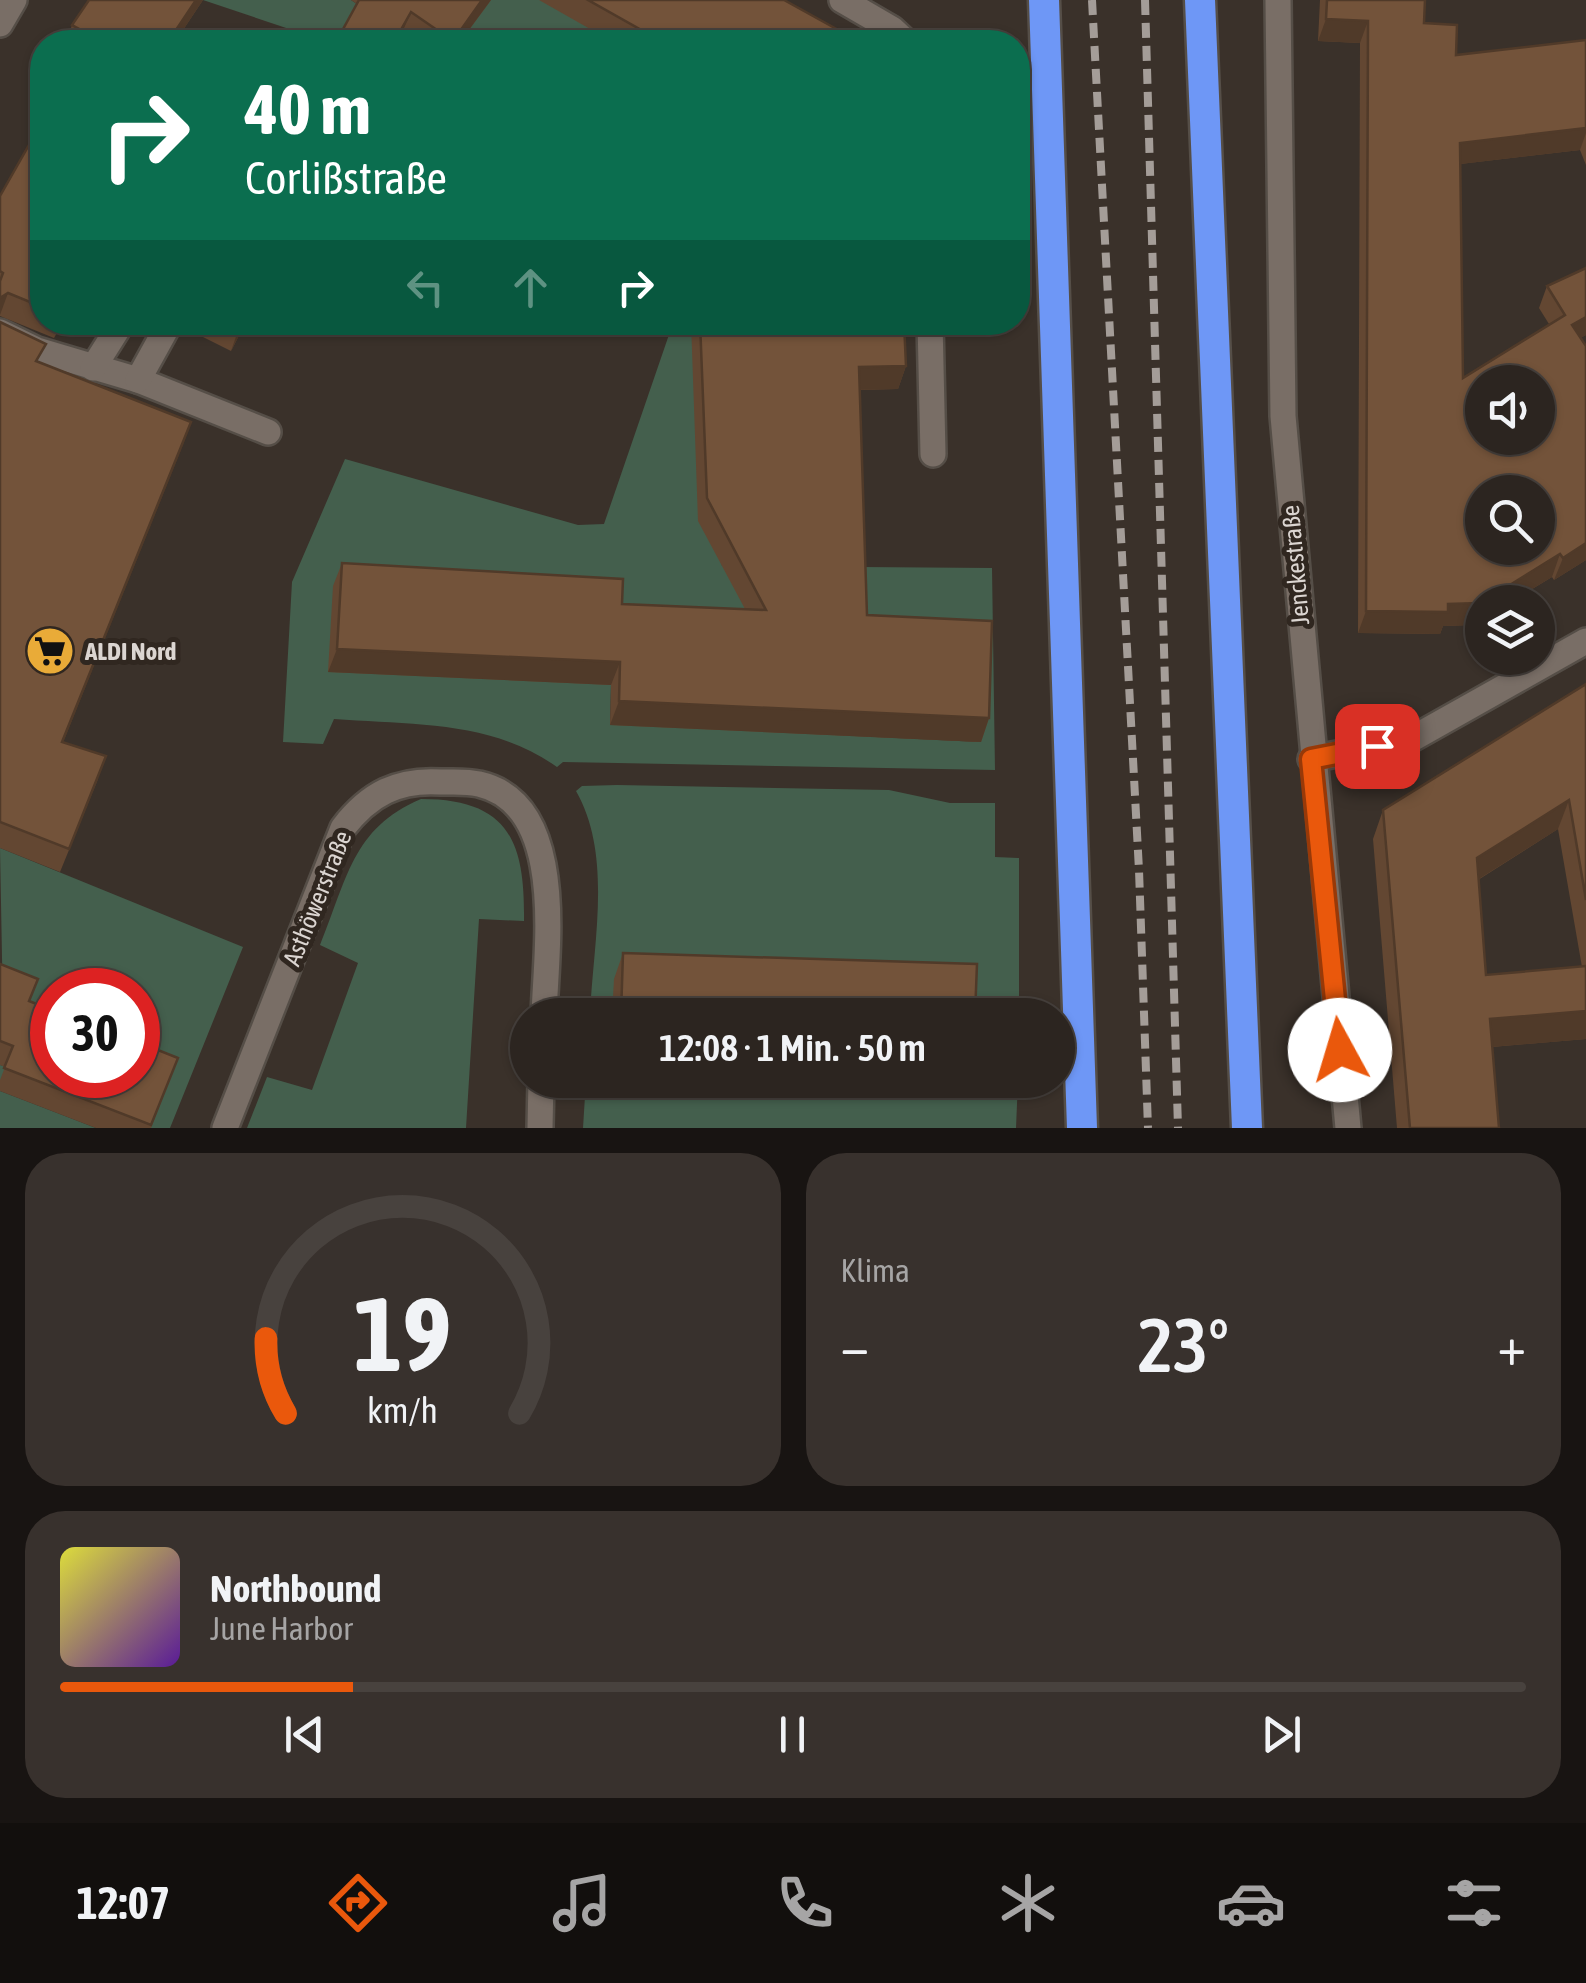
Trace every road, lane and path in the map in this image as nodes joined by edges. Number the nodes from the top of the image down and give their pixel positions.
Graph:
1 (14, 0) edge
2 (842, 0) edge
3 (1044, 0) edge
4 (1200, 0) edge
5 (1278, 0) edge
6 (0, 24) edge
7 (894, 30) edge
8 (0, 332) edge
9 (114, 335) edge
10 (163, 335) edge
11 (930, 335) edge
12 (93, 368) junction
13 (138, 380) junction
14 (268, 432) dead end
15 (933, 454) dead end
16 (1586, 641) edge
17 (1311, 759) junction
18 (544, 998) edge
19 (1244, 1012) junction
20 (541, 1098) edge
21 (225, 1128) edge
22 (540, 1128) edge
23 (1079, 1128) edge
24 (1246, 1128) edge
25 (1264, 1128) edge
26 (1348, 1128) edge

1 - 6 street
2 - 7 street
3 - 23 highway
4 - 19 highway
5 - 17 street, Jenckestraße
8 - 12 street
9 - 12 street
10 - 13 street
11 - 15 street
12 - 13 street
13 - 14 street
16 - 17 street
17 - 26 street, Jenckestraße
18 - 21 street, Asthöwerstraße
19 - 24 highway
19 - 25 highway
20 - 22 street

